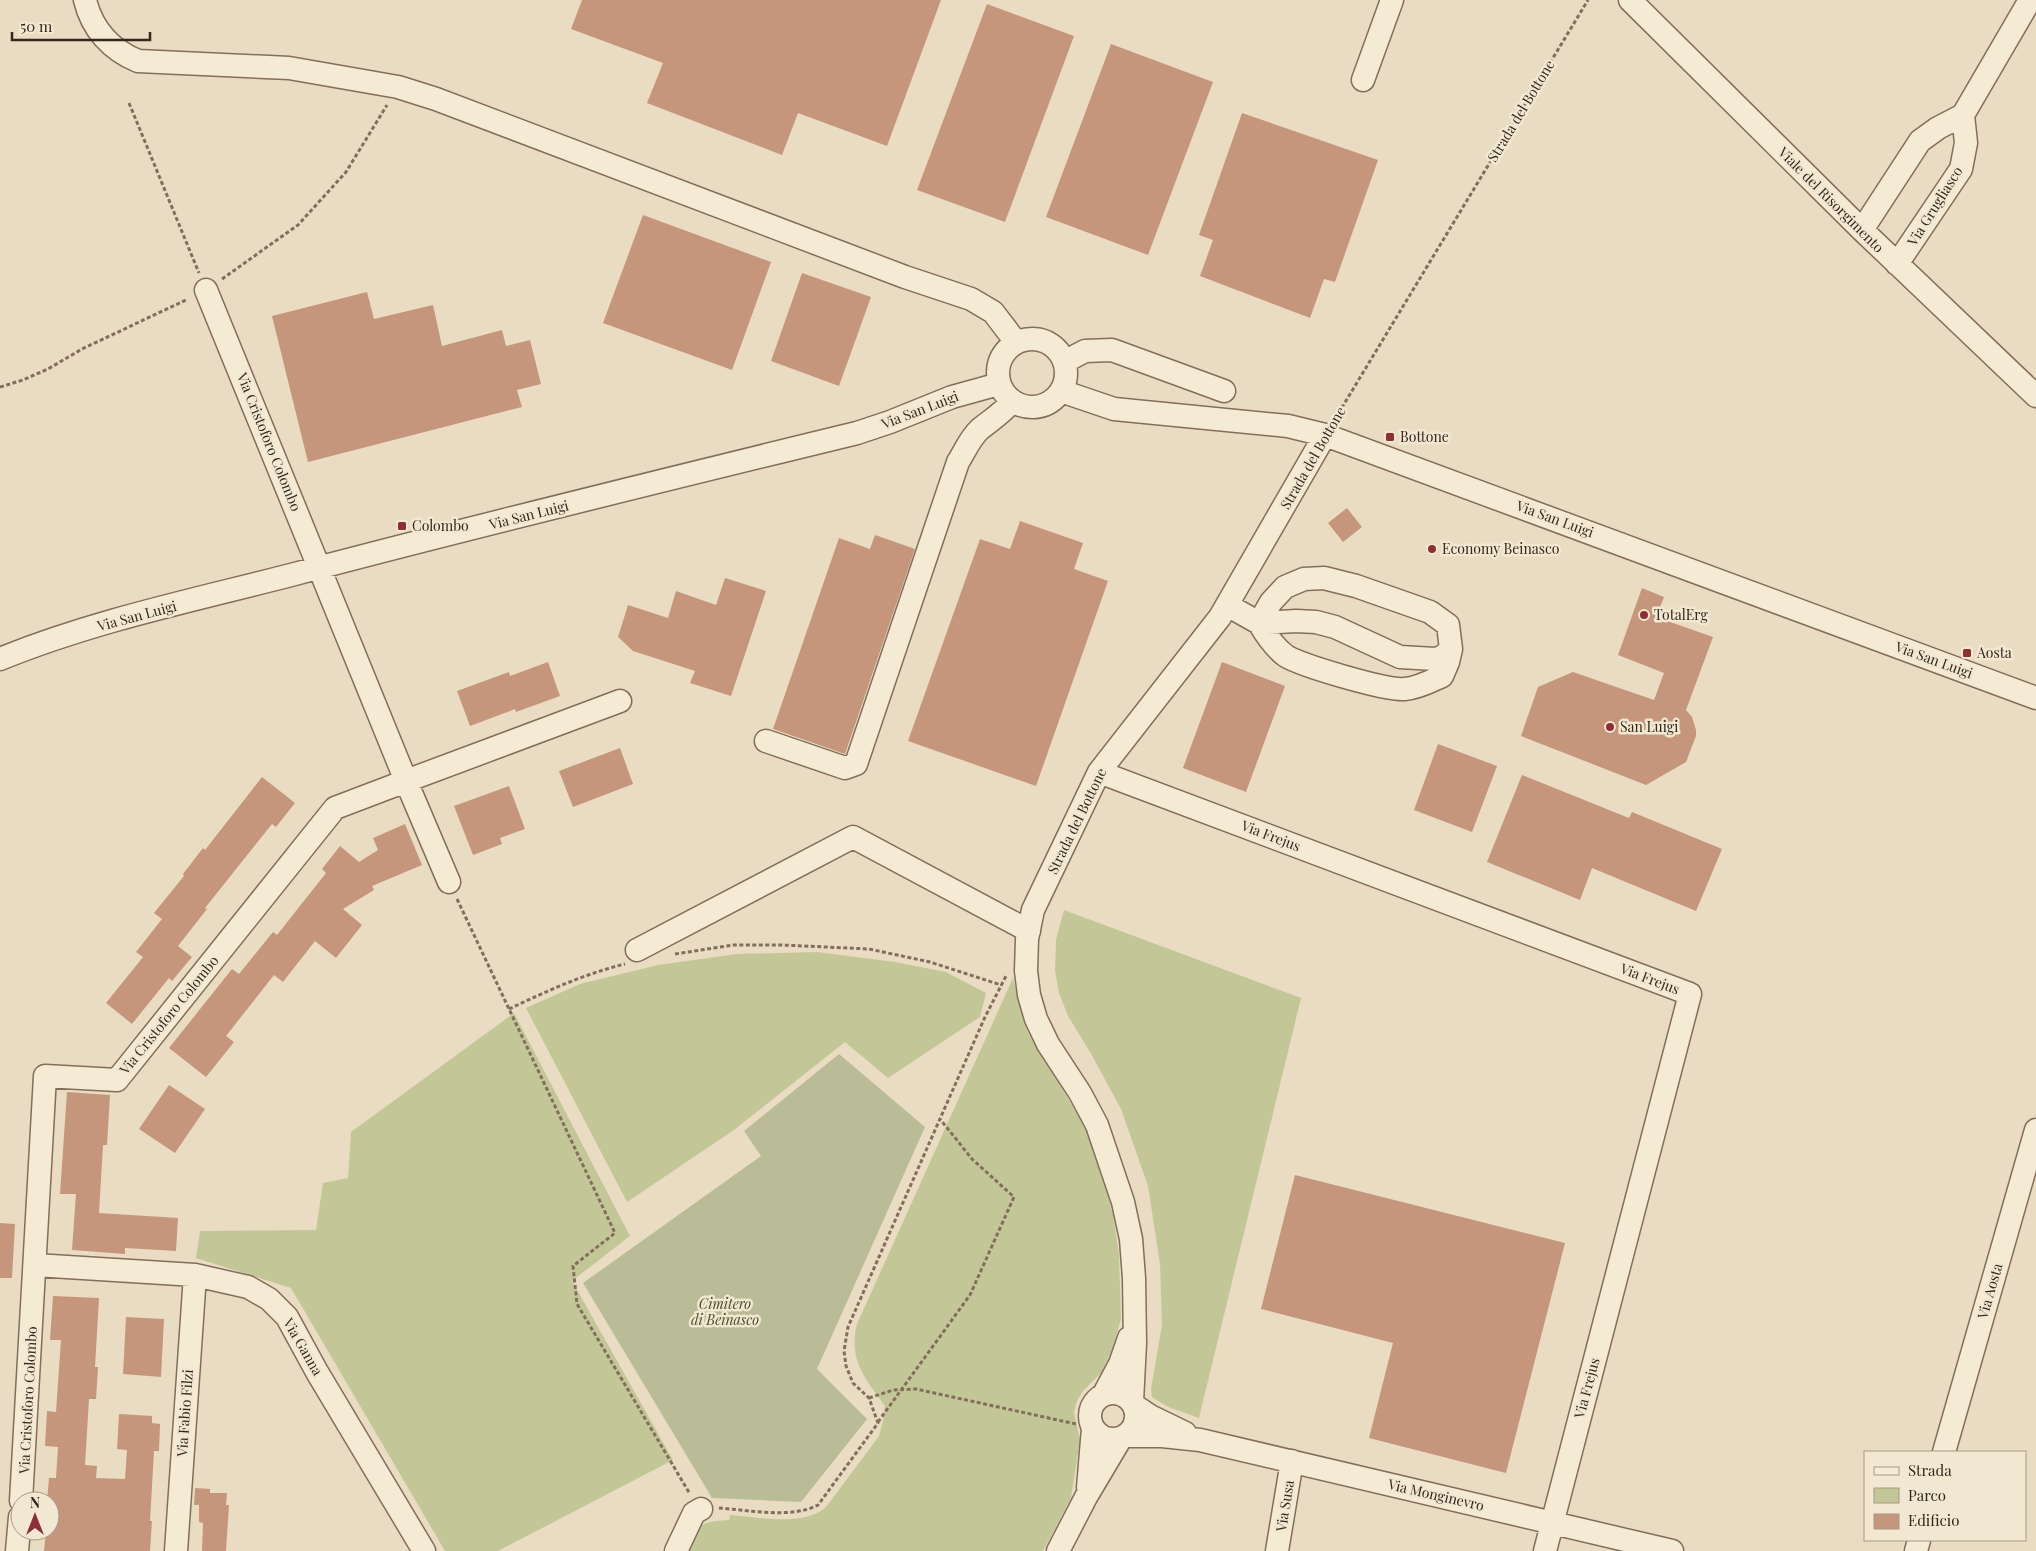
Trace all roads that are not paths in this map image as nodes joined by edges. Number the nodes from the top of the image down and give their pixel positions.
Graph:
1 (85, 0) edge
2 (1392, 0) edge
3 (1630, 0) edge
4 (2030, 0) edge
5 (1363, 80) dead end
6 (1963, 115) junction
7 (1862, 230) junction
8 (1897, 264) junction
9 (206, 290) road end
10 (1016, 342) junction
11 (1064, 362) junction
12 (1062, 390) junction
13 (1224, 391) dead end
14 (1006, 392) junction
15 (2036, 396) edge
16 (1325, 435) junction
17 (320, 567) junction
18 (1227, 605) junction
19 (1259, 624) junction
20 (1451, 649) junction
21 (0, 659) edge
22 (2036, 698) edge
23 (620, 701) dead end
24 (766, 741) dead end
25 (1099, 772) junction
26 (406, 781) junction
27 (449, 882) road end
28 (1031, 921) junction
29 (631, 957) road end
30 (2036, 1130) edge
31 (36, 1265) junction
32 (195, 1275) junction
33 (1134, 1323) junction
34 (1104, 1394) junction
35 (1134, 1404) junction
36 (1092, 1426) junction
37 (1124, 1437) junction
38 (1200, 1440) junction
39 (1944, 1451) edge
40 (1292, 1462) junction
41 (22, 1491) edge
42 (1086, 1497) junction
43 (701, 1509) road end
44 (1552, 1522) junction
45 (176, 1551) edge
46 (424, 1551) edge
47 (676, 1551) edge
48 (1058, 1551) edge
49 (1277, 1551) edge
50 (1545, 1551) edge
51 (1672, 1551) edge

1 - 10 street
2 - 5 street
3 - 7 street, Viale del Risorgimento
4 - 6 street
6 - 7 street
6 - 8 street, Via Grugliasco
7 - 8 street, Viale del Risorgimento
8 - 15 street, Viale del Risorgimento
9 - 17 street, Via Cristoforo Colombo
10 - 11 street
10 - 14 street
11 - 12 street
11 - 13 street
12 - 14 street
12 - 16 street, Via San Luigi
14 - 17 street, Via San Luigi
14 - 24 street
16 - 18 street, Strada del Bottone
16 - 22 street, Via San Luigi
17 - 21 street, Via San Luigi
17 - 26 street, Via Cristoforo Colombo
18 - 19 street
18 - 25 street, Strada del Bottone
19 - 20 street
19 - 20 street
19 - 20 street
23 - 26 street, Via Cristoforo Colombo
25 - 28 street, Strada del Bottone
25 - 44 street, Via Frejus
26 - 27 street, Via Cristoforo Colombo
26 - 31 street, Via Cristoforo Colombo
28 - 29 street
28 - 33 street
30 - 39 street, Via Aosta
31 - 32 street, Via Ganna
31 - 41 street, Via Cristoforo Colombo
32 - 45 street, Via Fabio Filzi
32 - 46 street, Via Ganna
33 - 34 street
33 - 35 street
34 - 35 street
34 - 36 street
35 - 37 street
35 - 38 street, Via Monginevro
36 - 37 street
36 - 42 street
37 - 38 street, Via Monginevro
37 - 42 street
38 - 40 street, Via Monginevro
40 - 44 street, Via Monginevro
40 - 49 street, Via Susa
42 - 48 street
43 - 47 street
44 - 50 street
44 - 51 street, Via Monginevro

